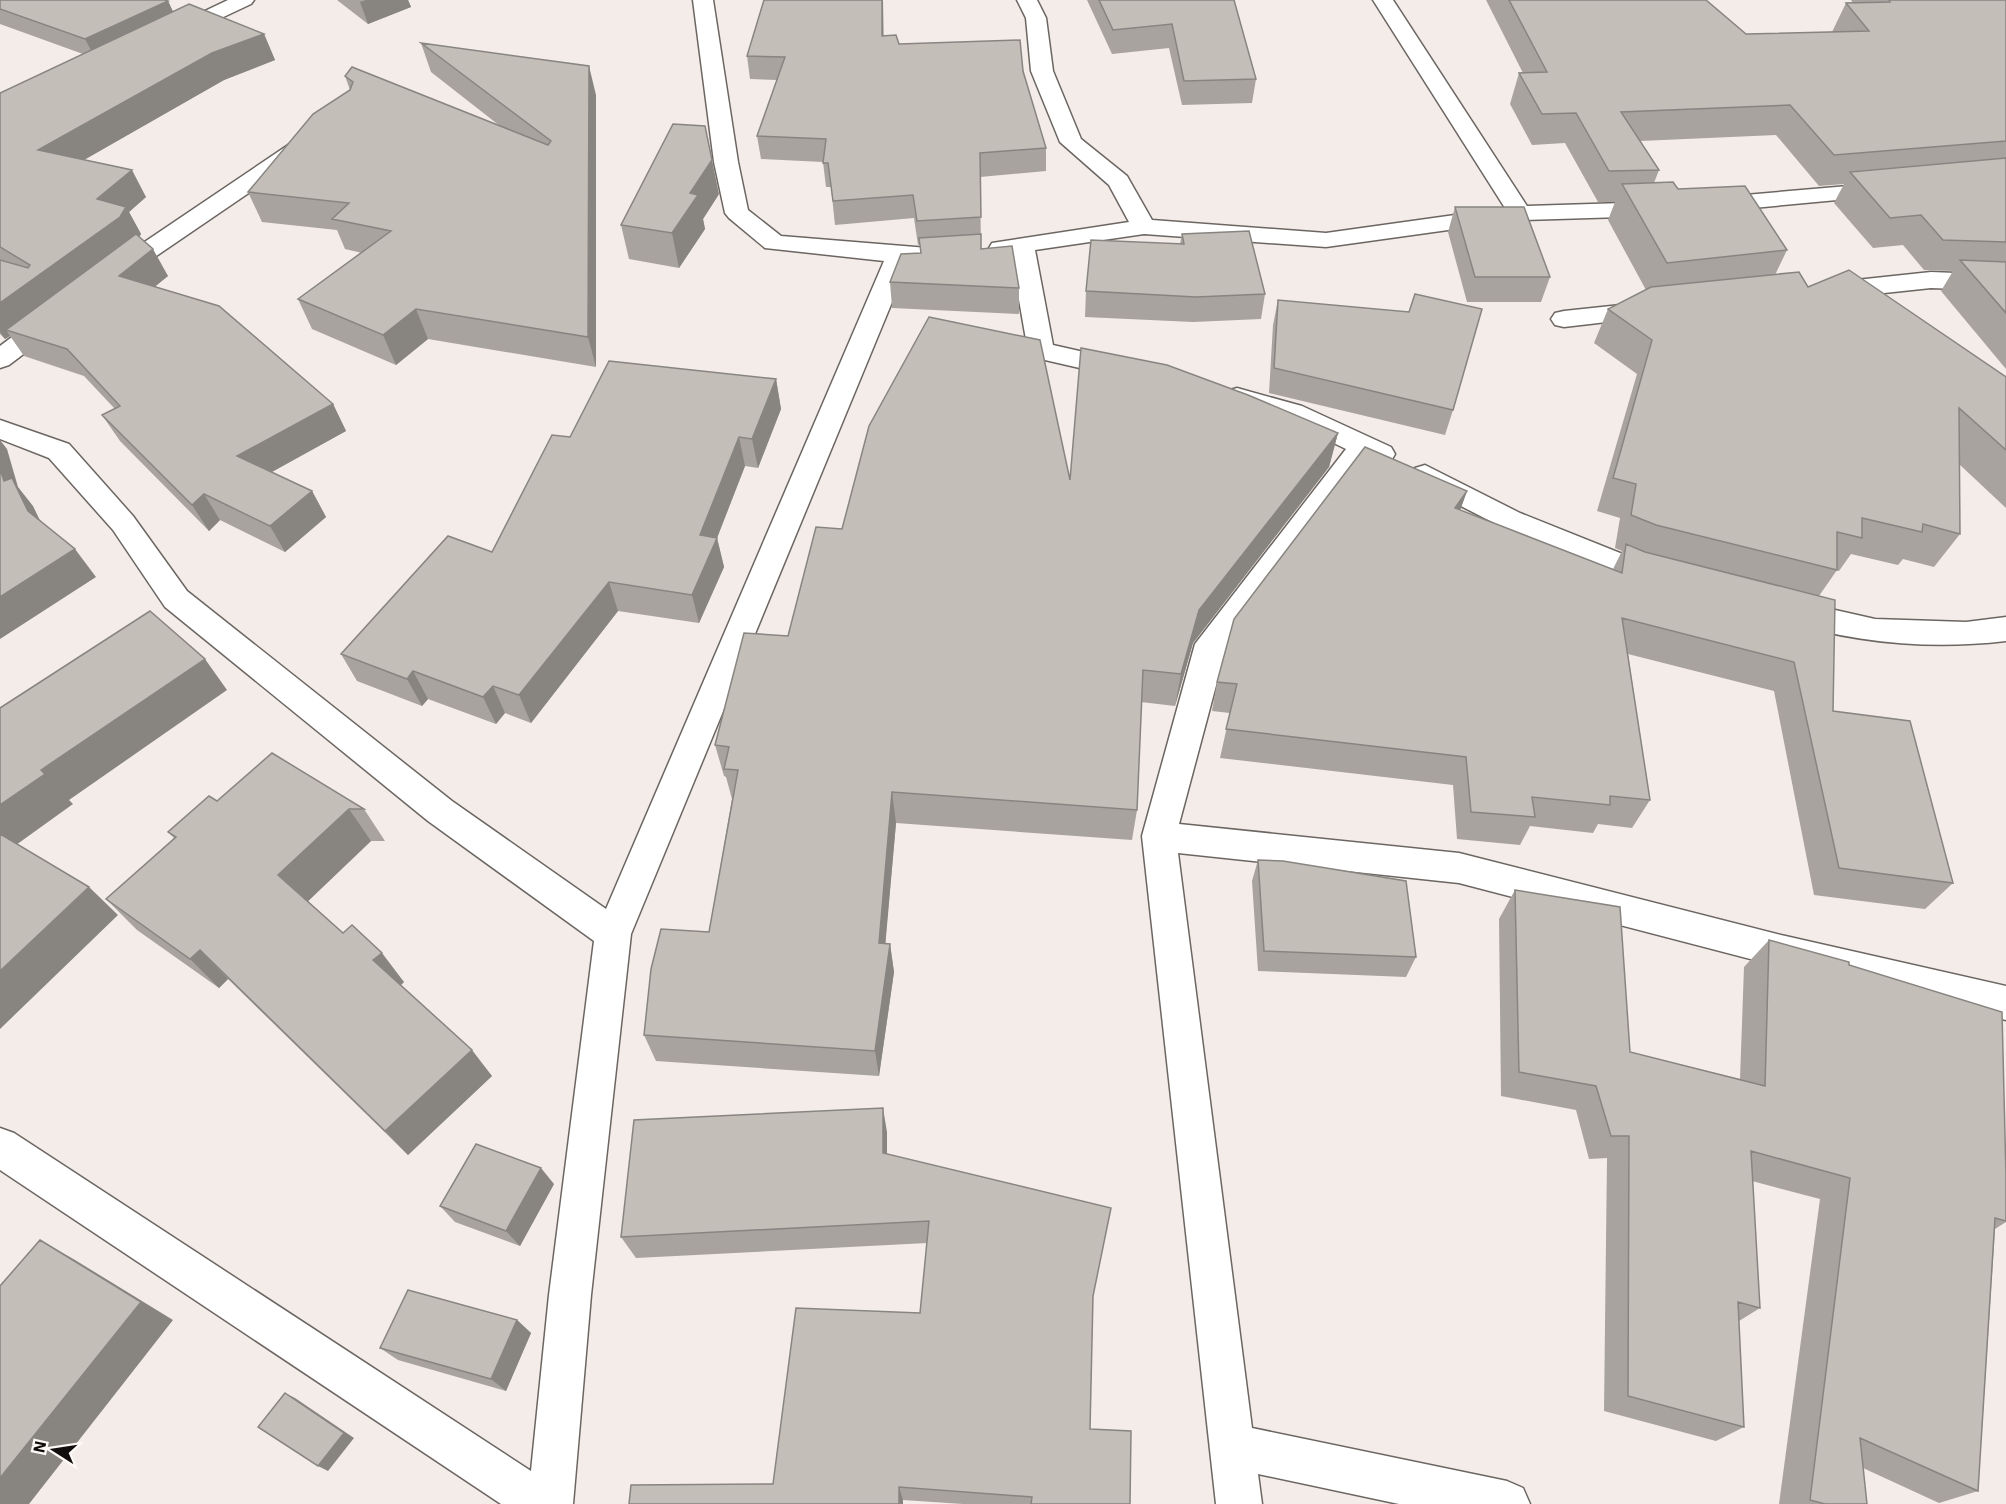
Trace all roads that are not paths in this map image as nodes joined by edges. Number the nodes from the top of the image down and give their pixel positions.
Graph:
1 (244, 0) edge
2 (703, 0) edge
3 (1027, 0) edge
4 (1383, 0) edge
5 (153, 43) edge
6 (322, 132) edge
7 (1902, 188) edge
8 (1520, 213) junction
9 (1144, 227) junction
10 (1022, 247) junction
11 (978, 249) edge
12 (944, 252) edge
13 (899, 255) junction
14 (2006, 283) edge
15 (99, 285) edge
16 (1800, 294) edge
17 (72, 305) edge
18 (1670, 308) edge
19 (1563, 319) dead end
20 (0, 359) edge
21 (1154, 376) edge
22 (1212, 390) edge
23 (0, 429) edge
24 (1363, 446) junction
25 (1687, 585) edge
26 (1766, 606) edge
27 (2006, 629) edge
28 (1159, 836) junction
29 (613, 934) junction
30 (2006, 1003) edge
31 (0, 1147) edge
32 (1231, 1446) junction
33 (541, 1504) edge
34 (550, 1504) edge
35 (1239, 1504) edge
36 (1507, 1504) edge

1 - 5 street
2 - 13 street
3 - 9 street
4 - 8 street
6 - 15 street
7 - 8 street
8 - 9 street
9 - 10 street
10 - 11 street
10 - 21 street
12 - 13 street
13 - 29 street
14 - 16 street
17 - 20 street
18 - 19 street
22 - 24 street
23 - 29 street
24 - 25 street
24 - 28 street
26 - 27 street
28 - 30 street
28 - 32 street
29 - 34 street
31 - 33 street
32 - 35 street
32 - 36 street

